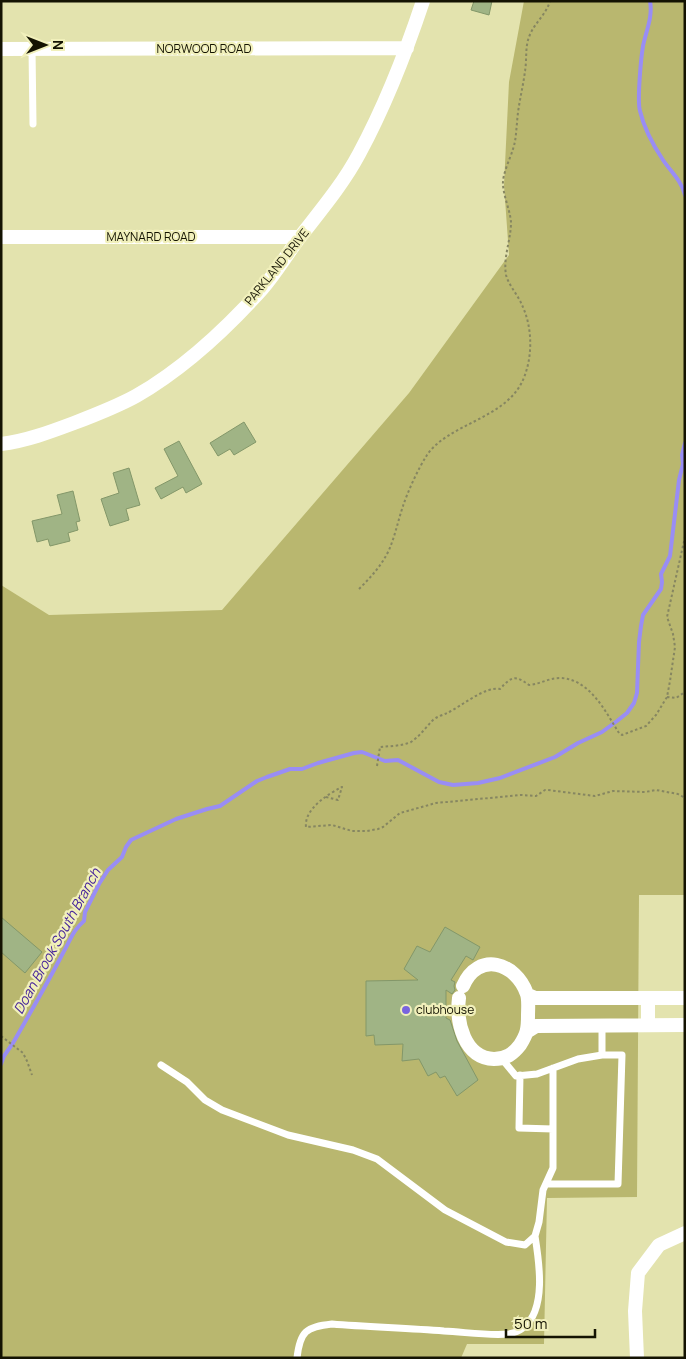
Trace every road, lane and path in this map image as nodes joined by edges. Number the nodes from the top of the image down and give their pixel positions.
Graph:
1 (423, 1) edge
2 (550, 1) edge
3 (407, 48) junction
4 (1, 49) edge
5 (32, 49) junction
6 (32, 124) dead end
7 (300, 237) junction
8 (1, 238) edge
9 (1, 444) edge
10 (685, 537) edge
11 (359, 588) dead end
12 (685, 692) edge
13 (666, 697) junction
14 (377, 766) dead end
15 (326, 797) junction
16 (685, 798) edge
17 (528, 995) junction
18 (648, 998) junction
19 (685, 998) edge
20 (648, 1025) junction
21 (685, 1025) edge
22 (602, 1026) junction
23 (528, 1031) junction
24 (2, 1037) edge
25 (602, 1055) junction
26 (502, 1059) junction
27 (161, 1065) dead end
28 (553, 1068) junction
29 (32, 1075) dead end
30 (520, 1075) junction
31 (553, 1130) junction
32 (546, 1184) junction
33 (685, 1233) edge
34 (535, 1236) junction
35 (297, 1358) edge
36 (637, 1358) edge

1 - 3 street, PARKLAND DRIVE
2 - 11 path
3 - 5 street, NORWOOD ROAD
3 - 7 street, PARKLAND DRIVE
4 - 5 street, NORWOOD ROAD
5 - 6 lane
7 - 8 street, MAYNARD ROAD
7 - 9 street, PARKLAND DRIVE
10 - 13 path
12 - 13 path
13 - 14 path
15 - 15 path
15 - 16 path
17 - 18 street
17 - 23 street
17 - 26 street
18 - 19 street
18 - 20 street
20 - 21 street
20 - 22 street
22 - 23 street
22 - 25 lane
23 - 26 street
24 - 29 path
25 - 28 lane
25 - 32 lane
26 - 30 lane
27 - 34 lane
28 - 30 lane
28 - 31 lane
30 - 31 lane
31 - 32 lane
32 - 34 lane
33 - 36 street
34 - 35 lane

